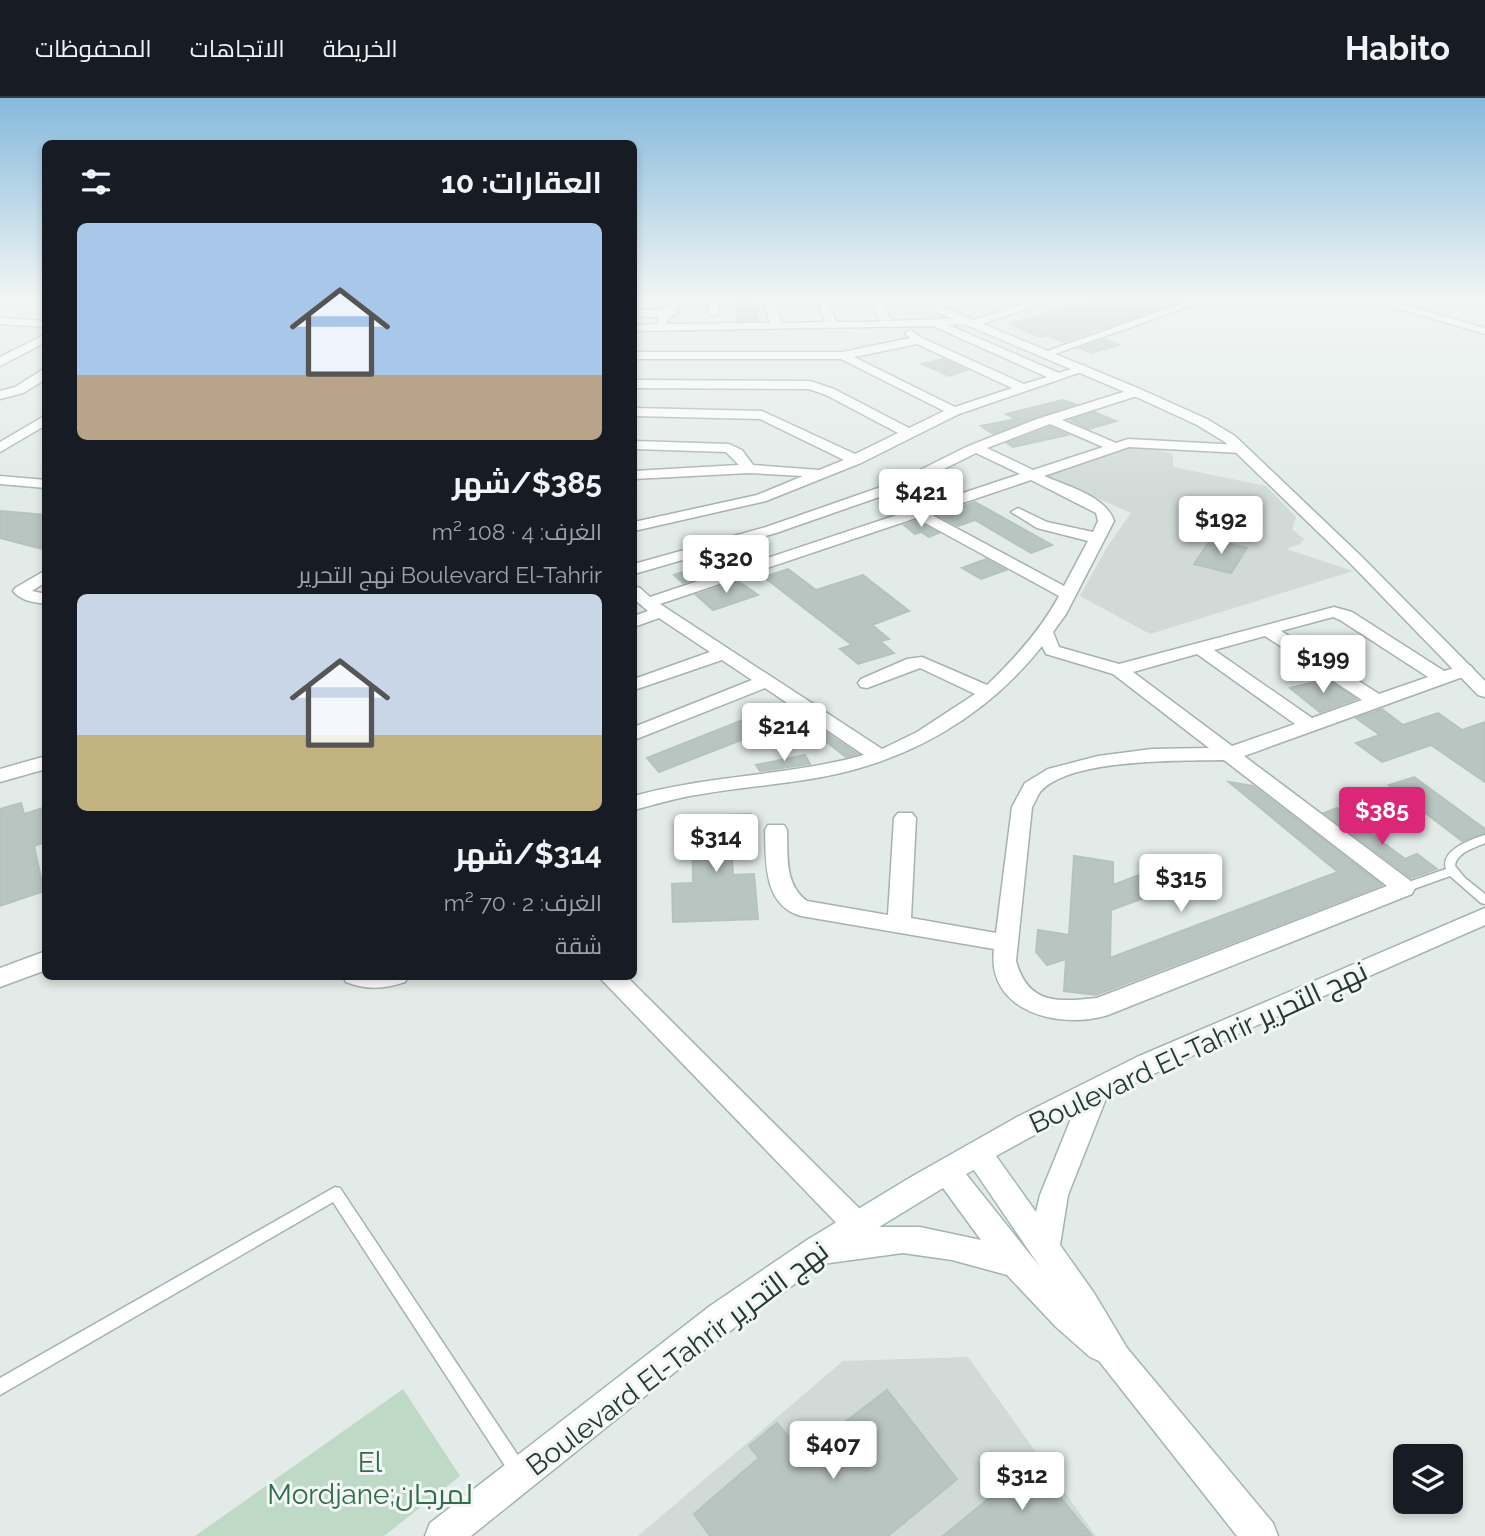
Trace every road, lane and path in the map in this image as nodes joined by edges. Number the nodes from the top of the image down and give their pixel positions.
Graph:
1 (861, 365) edge
2 (972, 365) edge
3 (1034, 365) edge
4 (1074, 365) edge
5 (1084, 369) junction
6 (42, 376) edge
7 (1058, 377) junction
8 (637, 384) edge
9 (1022, 388) junction
10 (1136, 392) junction
11 (0, 395) edge
12 (954, 411) junction
13 (637, 412) edge
14 (1050, 419) junction
15 (42, 422) edge
16 (910, 434) junction
17 (637, 445) edge
18 (1114, 447) junction
19 (0, 448) edge
20 (976, 448) junction
21 (1241, 449) junction
22 (856, 460) junction
23 (749, 469) junction
24 (824, 473) junction
25 (1030, 474) junction
26 (637, 475) edge
27 (0, 480) edge
28 (42, 481) edge
29 (841, 505) junction
30 (916, 512) junction
31 (1018, 512) dead end
32 (637, 525) edge
33 (878, 525) junction
34 (1097, 538) junction
35 (637, 568) edge
36 (42, 577) edge
37 (1067, 594) junction
38 (42, 598) edge
39 (647, 602) edge
40 (637, 617) edge
41 (1266, 629) junction
42 (1044, 632) junction
43 (1200, 648) junction
44 (724, 653) junction
45 (1119, 670) junction
46 (1465, 670) junction
47 (1443, 678) junction
48 (767, 681) junction
49 (867, 683) dead end
50 (637, 684) edge
51 (1485, 691) edge
52 (989, 693) junction
53 (1376, 701) junction
54 (1309, 725) junction
55 (637, 728) edge
56 (1229, 754) junction
57 (880, 756) junction
58 (42, 763) edge
59 (0, 776) edge
60 (637, 801) edge
61 (905, 818) dead end
62 (776, 830) dead end
63 (1485, 839) edge
64 (1450, 872) junction
65 (1404, 888) junction
66 (1485, 900) edge
67 (1485, 916) edge
68 (899, 925) junction
69 (1006, 943) junction
70 (42, 962) edge
71 (0, 978) edge
72 (614, 980) edge
73 (1097, 1089) junction
74 (978, 1153) junction
75 (947, 1171) junction
76 (857, 1225) junction
77 (1045, 1247) junction
78 (814, 1253) junction
79 (1016, 1263) junction
80 (1116, 1359) junction
81 (0, 1387) edge
82 (521, 1475) junction
83 (443, 1536) edge
84 (1260, 1536) edge

1 - 12 street
2 - 9 street
3 - 7 street
4 - 5 street
5 - 7 street
5 - 10 street
6 - 11 street
7 - 9 street
8 - 16 street
9 - 12 street
10 - 14 street
10 - 21 street
12 - 16 street
13 - 22 street
14 - 18 street
14 - 20 street
15 - 19 street
16 - 22 street
17 - 23 street
18 - 21 street
18 - 25 street
20 - 25 street
20 - 29 street
21 - 46 street
22 - 24 street
23 - 24 street
23 - 26 street
24 - 32 street
25 - 30 street
25 - 34 street
27 - 28 street
29 - 33 street
29 - 35 street
30 - 33 street
30 - 37 street
31 - 34 street
33 - 39 street
34 - 37 street
36 - 38 street
37 - 42 street
39 - 40 street
39 - 44 street
41 - 43 street
41 - 47 street
41 - 53 street
42 - 45 street
42 - 52 street
43 - 45 street
43 - 54 street
44 - 48 street
44 - 50 street
45 - 56 street
46 - 47 street
46 - 51 street
47 - 53 street
48 - 55 street
48 - 57 street
49 - 52 street
52 - 57 street
53 - 54 street
54 - 56 street
56 - 65 street
56 - 69 street
57 - 60 street
58 - 59 street
61 - 68 street
62 - 68 street
63 - 64 lane
64 - 65 lane
64 - 66 lane
65 - 69 street
67 - 73 street, Boulevard El-Tahrir نهج التحرير
68 - 69 street
70 - 71 street
72 - 76 street
73 - 74 street, Boulevard El-Tahrir نهج التحرير
73 - 77 street
74 - 75 street, Boulevard El-Tahrir نهج التحرير
74 - 77 street
75 - 76 street, Boulevard El-Tahrir نهج التحرير
75 - 79 street
76 - 78 street, Boulevard El-Tahrir نهج التحرير
77 - 80 street
78 - 79 street
78 - 82 street, Boulevard El-Tahrir نهج التحرير
79 - 80 street
80 - 84 street
81 - 82 lane
82 - 83 street, Boulevard El-Tahrir نهج التحرير

